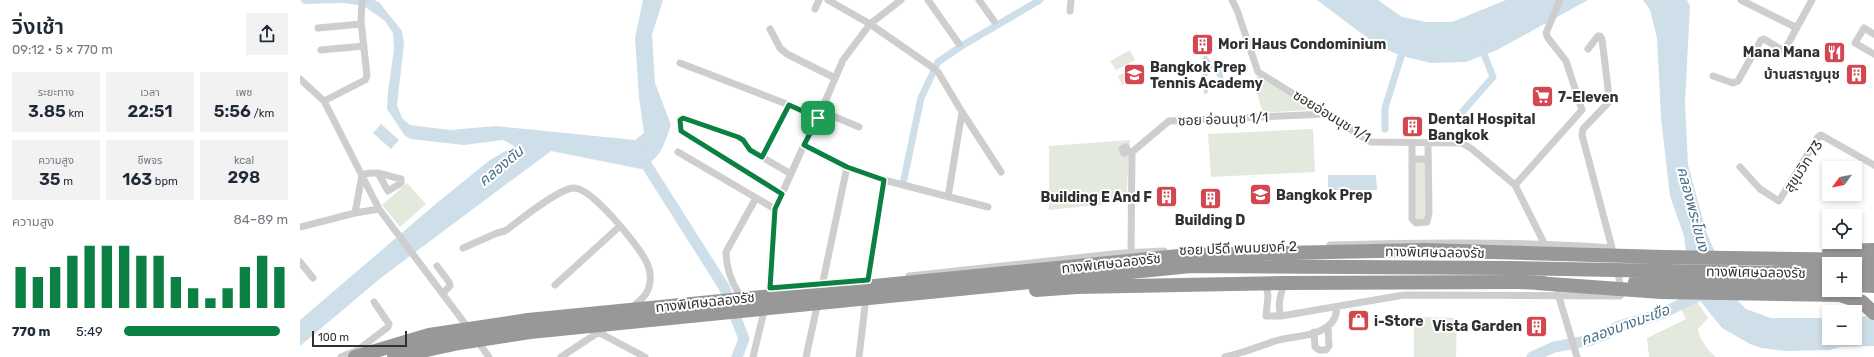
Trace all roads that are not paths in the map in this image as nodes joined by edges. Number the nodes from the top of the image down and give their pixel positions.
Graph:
1 (362, 0) edge
2 (818, 0) edge
3 (828, 0) edge
4 (901, 0) edge
5 (928, 0) edge
6 (979, 0) edge
7 (1071, 0) edge
8 (1232, 0) edge
9 (1560, 0) edge
10 (1741, 0) edge
11 (1812, 0) edge
12 (814, 9) dead end
13 (1070, 11) dead end
14 (994, 21) dead end
15 (361, 24) junction
16 (870, 24) junction
17 (318, 28) dead end
18 (1797, 28) junction
19 (770, 29) dead end
20 (1874, 34) edge
21 (959, 44) dead end
22 (364, 46) junction
23 (1588, 49) dead end
24 (321, 50) dead end
25 (1874, 54) edge
26 (680, 63) dead end
27 (1713, 76) dead end
28 (835, 78) junction
29 (300, 79) edge
30 (324, 101) junction
31 (789, 105) junction
32 (821, 111) junction
33 (962, 112) junction
34 (1326, 114) junction
35 (818, 118) junction
36 (859, 127) dead end
37 (1412, 143) junction
38 (1428, 143) junction
39 (804, 145) junction
40 (678, 152) dead end
41 (762, 157) junction
42 (1412, 159) junction
43 (1428, 159) junction
44 (1874, 165) edge
45 (847, 167) junction
46 (1740, 167) dead end
47 (1001, 172) dead end
48 (378, 173) dead end
49 (362, 174) junction
50 (791, 174) junction
51 (884, 180) junction
52 (1515, 185) junction
53 (782, 194) junction
54 (948, 197) junction
55 (756, 198) junction
56 (988, 206) dead end
57 (379, 209) junction
58 (775, 209) junction
59 (355, 213) junction
60 (620, 226) junction
61 (300, 227) edge
62 (1544, 243) junction
63 (463, 248) dead end
64 (1612, 248) junction
65 (1874, 250) edge
66 (1131, 253) junction
67 (1767, 260) junction
68 (1874, 260) edge
69 (300, 262) edge
70 (437, 266) dead end
71 (1822, 272) edge
72 (1862, 272) edge
73 (1874, 272) edge
74 (313, 278) dead end
75 (868, 280) junction
76 (822, 283) junction
77 (1284, 283) junction
78 (1536, 283) junction
79 (1266, 284) junction
80 (554, 285) dead end
81 (1822, 285) edge
82 (1862, 285) edge
83 (1874, 286) edge
84 (770, 288) junction
85 (442, 293) junction
86 (739, 294) dead end
87 (1558, 294) junction
88 (374, 302) dead end
89 (816, 302) junction
90 (1337, 307) junction
91 (1874, 313) edge
92 (1281, 316) junction
93 (1328, 326) junction
94 (598, 332) junction
95 (1314, 332) junction
96 (356, 354) edge
97 (1250, 354) edge
98 (1576, 354) edge
99 (341, 357) edge
100 (362, 357) edge
101 (394, 357) edge
102 (489, 357) edge
103 (561, 357) edge
104 (645, 357) edge
105 (752, 357) edge
106 (806, 357) edge
107 (859, 357) edge
108 (1225, 357) edge

1 - 15 street
2 - 12 street
3 - 16 street
4 - 16 street
5 - 21 street
6 - 14 street
7 - 13 street
8 - 34 street, ซอยอ่อนนุช 1/1
9 - 52 street
10 - 18 street
11 - 18 street
15 - 17 street
15 - 22 street
16 - 28 street
16 - 33 street
18 - 27 street
19 - 28 street
20 - 25 street
22 - 24 street
22 - 30 street
23 - 64 street
26 - 31 street
28 - 32 street
29 - 30 street
30 - 49 street
31 - 35 street
31 - 41 street
32 - 35 street
32 - 36 street
33 - 47 street
33 - 54 street
34 - 37 street, ซอยอ่อนนุช 1/1
34 - 66 street, ซอย อ่อนนุช 1/1
35 - 39 street
37 - 38 street, ซอยอ่อนนุช 1/1
37 - 42 street
38 - 43 street
38 - 52 street, ซอยอ่อนนุช 1/1
39 - 45 street
39 - 50 street
40 - 55 street
41 - 50 street
41 - 53 street
42 - 43 street
42 - 43 street
44 - 46 street, สุขุมวิท 73
45 - 51 street
45 - 76 street
48 - 49 street
49 - 57 street
49 - 59 street
50 - 53 street
51 - 54 street
51 - 75 street
52 - 62 street
53 - 58 street
54 - 56 street
55 - 58 street
55 - 86 street
57 - 59 street
57 - 85 street
58 - 84 street
59 - 61 street
60 - 63 street
60 - 80 street
60 - 94 street
62 - 64 street, ซอย ปรีดี พนมยงค์ 2
62 - 66 street, ซอย ปรีดี พนมยงค์ 2
64 - 87 street
65 - 67 highway
66 - 75 street, ซอย ปรีดี พนมยงค์ 2
67 - 68 highway, ทางพิเศษฉลองรัช
67 - 96 highway, ทางพิเศษฉลองรัช, bridge
69 - 74 street
70 - 85 street
71 - 89 highway, ทางพิเศษฉลองรัช, bridge
72 - 73 highway
75 - 76 street, ซอย ปรีดี พนมยงค์ 2
75 - 107 street
76 - 84 street, ซอย ปรีดี พนมยงค์ 2
76 - 106 street
77 - 78 highway, bridge
77 - 79 highway
77 - 92 street
78 - 81 highway, bridge
78 - 91 highway, bridge
79 - 89 highway, bridge
79 - 92 street
82 - 83 highway
84 - 105 street
85 - 102 street
87 - 90 street
87 - 98 street
88 - 96 street
89 - 101 highway, ทางพิเศษฉลองรัช, bridge
90 - 92 street
90 - 93 street
93 - 95 street
93 - 95 street
94 - 103 street
94 - 104 street
95 - 97 street
96 - 99 street
96 - 100 street
97 - 108 street

